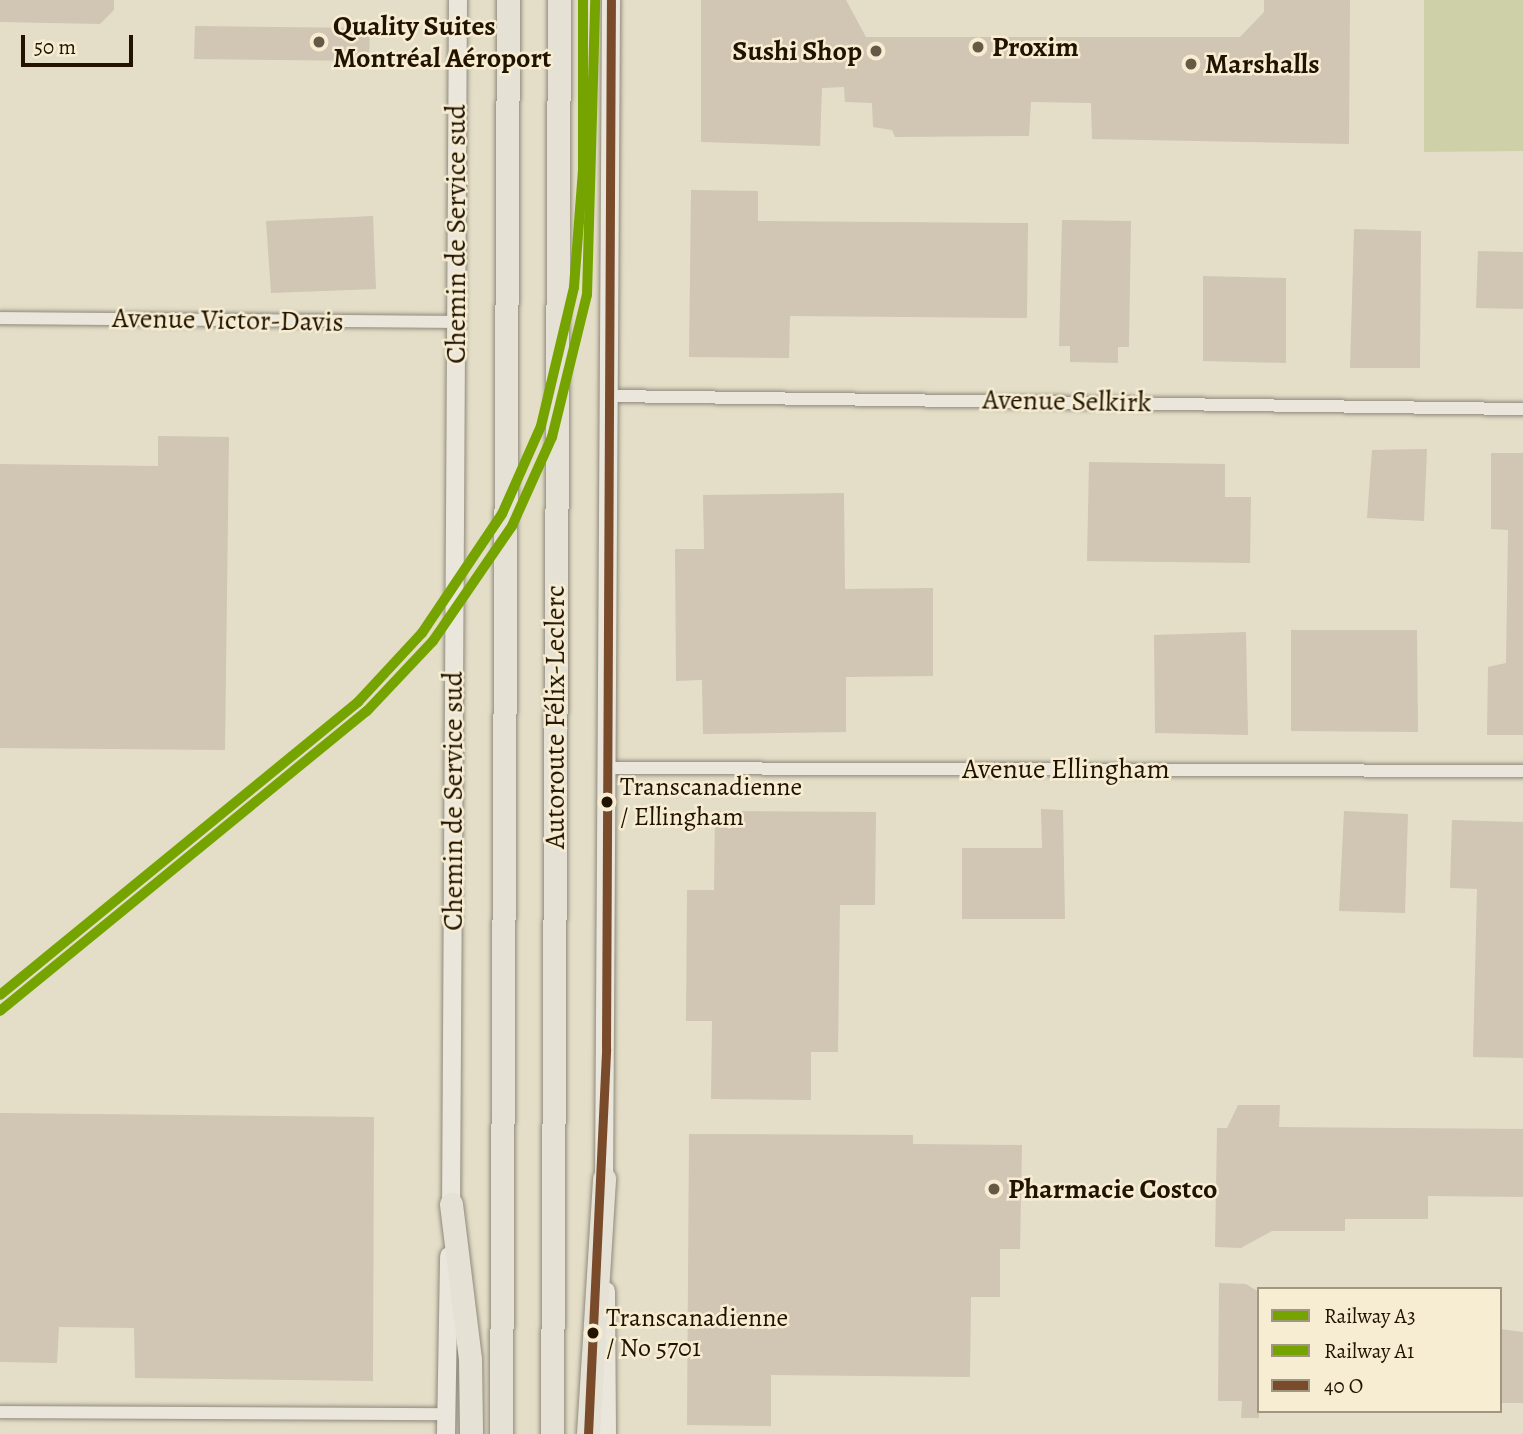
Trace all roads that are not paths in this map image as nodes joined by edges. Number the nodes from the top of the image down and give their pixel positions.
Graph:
1 (457, 0) edge
2 (508, 0) edge
3 (559, 0) edge
4 (611, 0) edge
5 (0, 318) edge
6 (456, 322) junction
7 (610, 396) junction
8 (1523, 410) edge
9 (609, 768) junction
10 (1523, 771) edge
11 (604, 1178) junction
12 (451, 1204) junction
13 (0, 1412) edge
14 (446, 1414) junction
15 (446, 1434) edge
16 (471, 1434) edge
17 (501, 1434) edge
18 (552, 1434) edge
19 (588, 1434) edge
20 (607, 1434) edge

1 - 6 main road, Chemin de Service sud
2 - 17 highway, Autoroute Félix-Leclerc
3 - 18 highway, Autoroute Félix-Leclerc
4 - 7 main road
5 - 6 street, Avenue Victor-Davis
6 - 12 main road, Chemin de Service sud
7 - 8 street, Avenue Selkirk
7 - 9 main road
9 - 10 street, Avenue Ellingham
9 - 11 main road
11 - 19 highway
11 - 20 main road
12 - 14 main road, Chemin de Service sud
12 - 16 highway
13 - 14 street
14 - 15 main road, Chemin de Service sud

